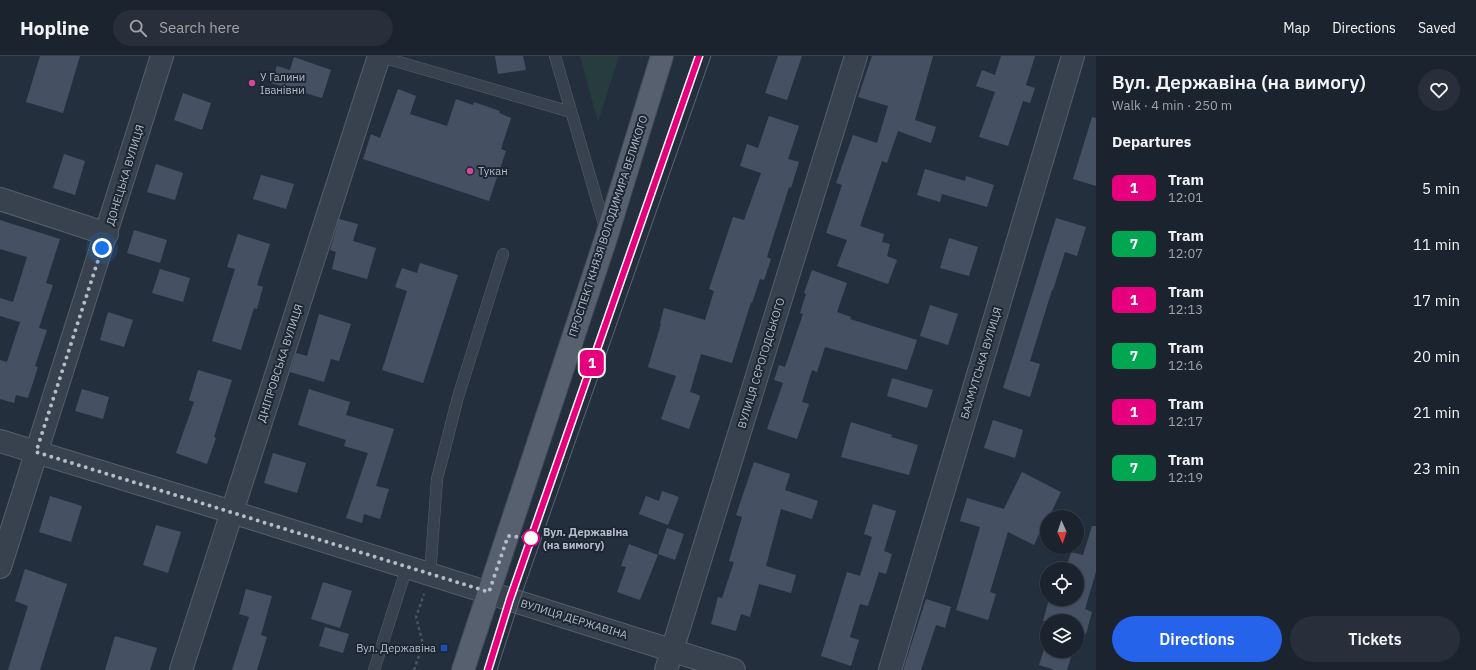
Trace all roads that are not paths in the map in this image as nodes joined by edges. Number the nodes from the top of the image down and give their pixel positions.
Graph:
1 (162, 56) edge
2 (378, 56) edge
3 (555, 56) edge
4 (662, 56) edge
5 (856, 56) edge
6 (1073, 56) edge
7 (571, 112) junction
8 (0, 199) edge
9 (107, 234) junction
10 (607, 235) junction
11 (502, 254) dead end
12 (0, 441) edge
13 (36, 452) junction
14 (232, 512) junction
15 (0, 567) edge
16 (407, 567) junction
17 (430, 574) junction
18 (489, 592) junction
19 (669, 660) edge
20 (181, 670) edge
21 (374, 670) edge
22 (464, 670) edge
23 (734, 670) edge
24 (890, 670) edge

1 - 9 street, ДОНЕЦЬКА ВУЛИЦЯ
2 - 7 lane
2 - 14 street, ДНІПРОВСЬКА ВУЛИЦЯ
3 - 7 lane
4 - 10 main road, ПРОСПЕКТ КНЯЗЯ ВОЛОДИМИРА ВЕЛИКОГО
5 - 19 street, ВУЛИЦЯ СЄРОГОДСЬКОГО
6 - 24 street, БАХМУТСЬКА ВУЛИЦЯ
7 - 10 lane
8 - 9 street
9 - 13 street, ДОНЕЦЬКА ВУЛИЦЯ
10 - 18 main road, ПРОСПЕКТ КНЯЗЯ ВОЛОДИМИРА ВЕЛИКОГО
11 - 17 lane
12 - 13 street, ВУЛИЦЯ ДЕРЖАВІНА
13 - 14 street, ВУЛИЦЯ ДЕРЖАВІНА
13 - 15 street, ДОНЕЦЬКА ВУЛИЦЯ
14 - 16 street, ВУЛИЦЯ ДЕРЖАВІНА
14 - 20 street, ДНІПРОВСЬКА ВУЛИЦЯ
16 - 17 street, ВУЛИЦЯ ДЕРЖАВІНА
16 - 21 lane
17 - 18 street, ВУЛИЦЯ ДЕРЖАВІНА
18 - 19 street, ВУЛИЦЯ ДЕРЖАВІНА
18 - 22 main road, ПРОСПЕКТ КНЯЗЯ ВОЛОДИМИРА ВЕЛИКОГО
19 - 23 street, ВУЛИЦЯ ДЕРЖАВІНА

